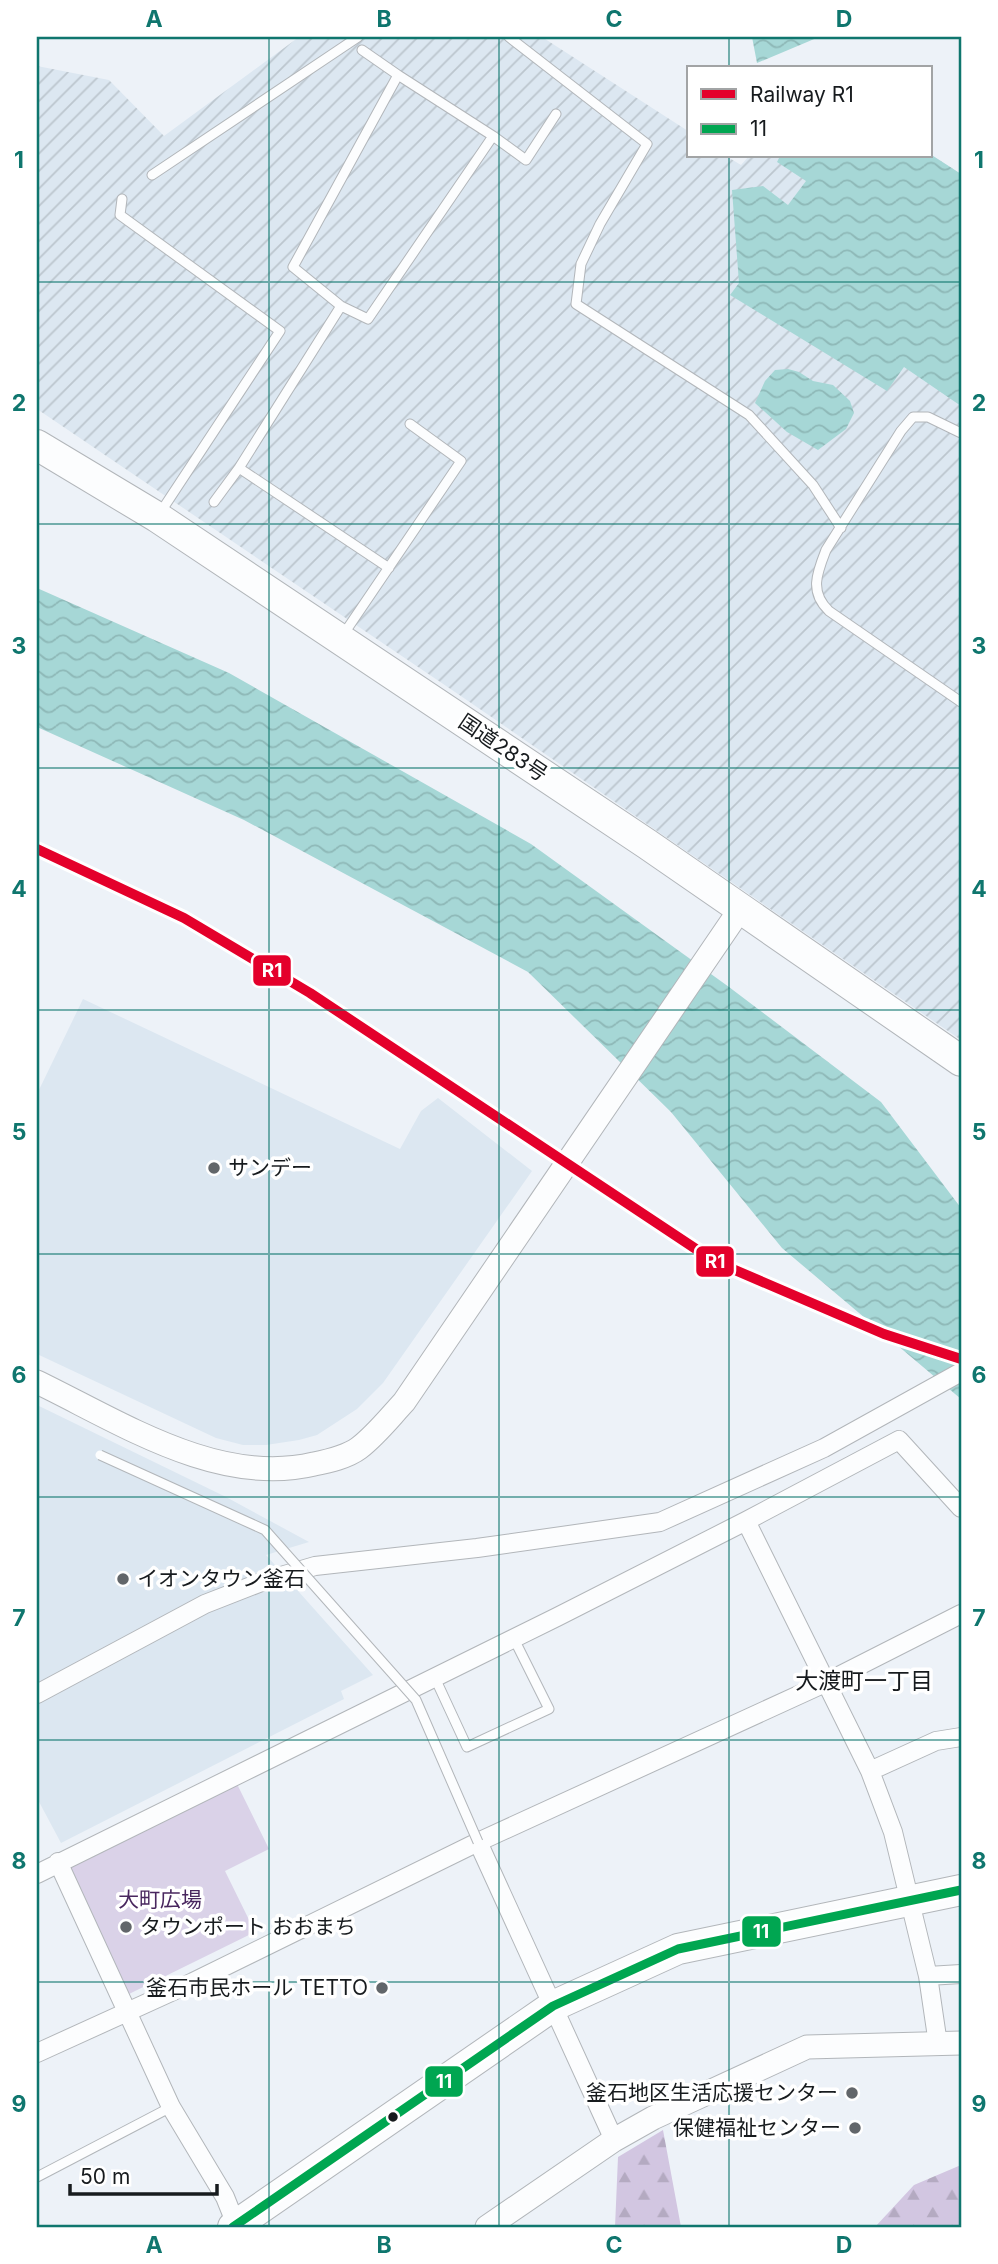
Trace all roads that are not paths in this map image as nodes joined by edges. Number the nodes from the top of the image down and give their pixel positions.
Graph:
1 (358, 37) edge
2 (509, 37) edge
3 (362, 50) dead end
4 (398, 75) junction
5 (556, 114) dead end
6 (494, 136) junction
7 (152, 174) dead end
8 (122, 199) dead end
9 (341, 306) junction
10 (410, 424) dead end
11 (961, 433) edge
12 (37, 445) edge
13 (239, 468) junction
14 (214, 502) dead end
15 (157, 517) junction
16 (841, 528) junction
17 (389, 568) junction
18 (340, 639) junction
19 (961, 702) edge
20 (741, 908) junction
21 (961, 1061) edge
22 (961, 1372) edge
23 (37, 1382) edge
24 (100, 1455) dead end
25 (961, 1508) edge
26 (746, 1521) junction
27 (961, 1614) edge
28 (514, 1639) junction
29 (435, 1678) junction
30 (825, 1683) junction
31 (37, 1694) edge
32 (961, 1737) edge
33 (870, 1771) junction
34 (478, 1842) junction
35 (58, 1862) junction
36 (37, 1874) edge
37 (961, 1889) edge
38 (907, 1900) junction
39 (961, 1974) edge
40 (928, 1976) junction
41 (553, 2006) junction
42 (127, 2013) junction
43 (950, 2043) edge
44 (37, 2053) edge
45 (172, 2107) junction
46 (614, 2140) junction
47 (37, 2178) edge
48 (235, 2226) edge
49 (487, 2227) edge

1 - 7 lane
2 - 16 lane
3 - 4 lane
4 - 6 lane
4 - 9 lane
5 - 6 lane
6 - 9 lane
8 - 15 lane
9 - 13 lane
10 - 17 lane
11 - 16 lane
12 - 15 main road, 国道283号
13 - 14 lane
13 - 17 lane
15 - 18 main road, 国道283号
16 - 19 lane
17 - 18 lane
18 - 20 main road, 国道283号
20 - 21 main road, 国道283号
20 - 23 street
22 - 31 street
24 - 34 lane, bridge
25 - 26 street
26 - 28 street
26 - 30 street
27 - 30 street
28 - 29 street
28 - 29 lane
29 - 35 street
30 - 33 street
30 - 34 street
32 - 33 street
33 - 38 street
34 - 41 street
34 - 42 street
35 - 36 street
35 - 42 street
37 - 38 main road
38 - 40 street
38 - 41 main road
39 - 40 street
40 - 43 street
41 - 46 street
41 - 48 main road
42 - 44 street
42 - 45 street
43 - 46 street
45 - 47 lane
45 - 48 street
46 - 49 street

